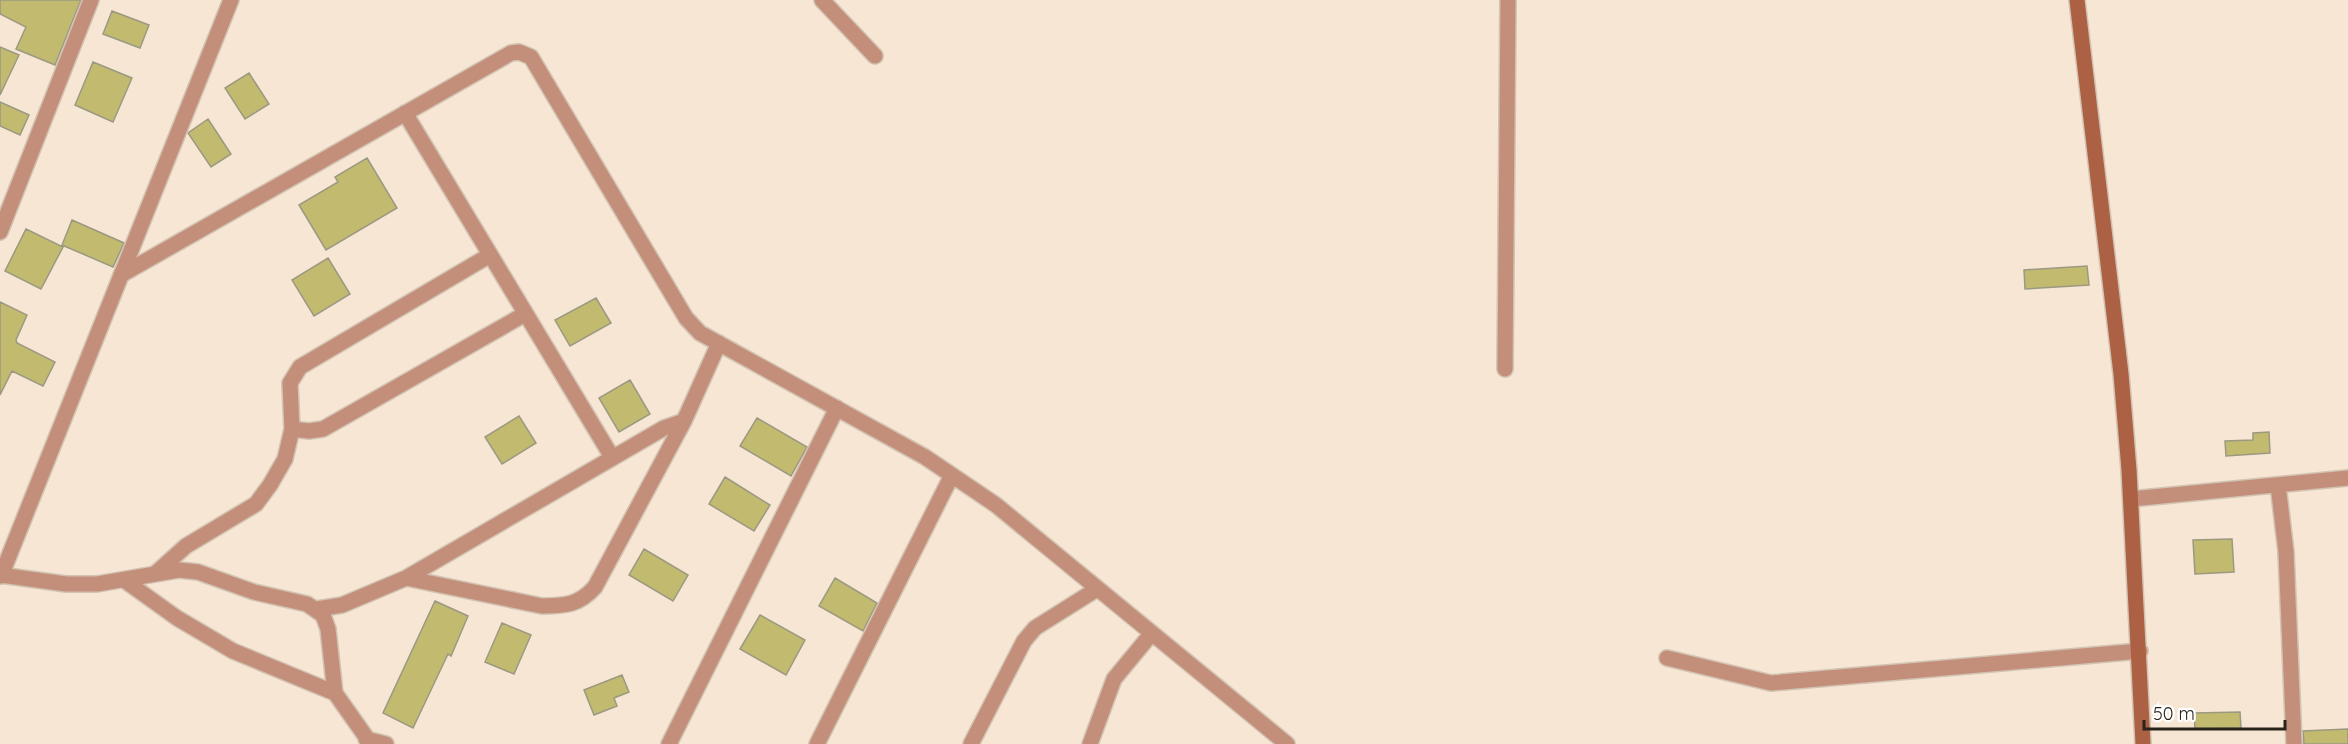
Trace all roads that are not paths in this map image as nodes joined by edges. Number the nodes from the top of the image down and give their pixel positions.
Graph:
1 (91, 0) edge
2 (231, 0) edge
3 (822, 0) edge
4 (1508, 0) edge
5 (2077, 0) edge
6 (875, 56) dead end
7 (405, 113) junction
8 (0, 232) edge
9 (490, 255) junction
10 (121, 275) junction
11 (525, 314) junction
12 (719, 343) junction
13 (1505, 369) dead end
14 (837, 408) junction
15 (684, 421) junction
16 (292, 429) junction
17 (612, 458) junction
18 (952, 475) junction
19 (2348, 478) edge
20 (2278, 485) junction
21 (2131, 499) junction
22 (156, 573) junction
23 (0, 575) edge
24 (406, 578) junction
25 (124, 580) junction
26 (1097, 589) junction
27 (317, 609) junction
28 (1152, 633) junction
29 (2140, 651) junction
30 (1667, 658) dead end
31 (335, 693) junction
32 (368, 741) edge
33 (386, 744) edge
34 (669, 744) edge
35 (817, 744) edge
36 (971, 744) edge
37 (1090, 744) edge
38 (1287, 744) edge
39 (2143, 744) edge
40 (2294, 744) edge

1 - 8 street
2 - 10 street
3 - 6 street
4 - 13 street
5 - 21 street
7 - 9 street
7 - 10 street
7 - 12 street
9 - 11 street
9 - 16 street
10 - 23 street
11 - 16 street
11 - 17 street
12 - 14 street
12 - 15 street
14 - 18 street
14 - 34 street
15 - 17 street
15 - 24 street
16 - 22 street
17 - 24 street
18 - 26 street
18 - 35 street
19 - 20 street
20 - 21 street
20 - 40 street
21 - 29 street
22 - 25 street
22 - 27 street
23 - 25 street
24 - 27 street
25 - 31 street
26 - 28 street
26 - 36 street
27 - 31 street
28 - 37 street
28 - 38 street
29 - 30 street
29 - 39 street
31 - 32 street
32 - 33 street

